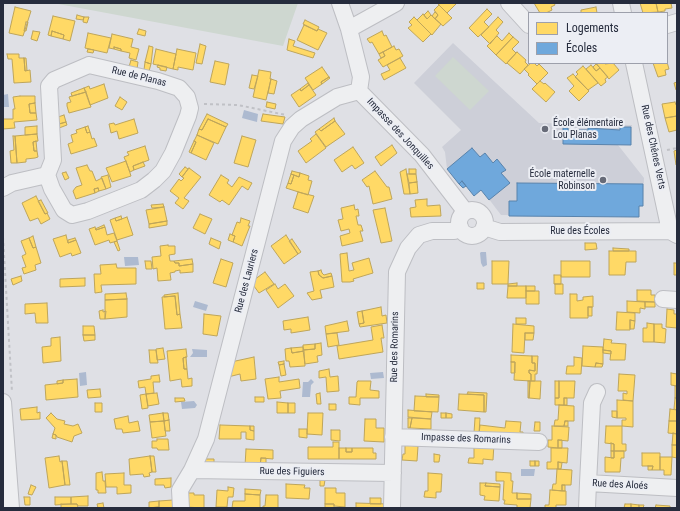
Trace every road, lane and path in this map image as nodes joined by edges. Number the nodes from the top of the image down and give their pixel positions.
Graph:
1 (340, 3) edge
2 (396, 3) edge
3 (509, 3) edge
4 (528, 24) edge
5 (349, 29) junction
6 (634, 64) edge
7 (360, 90) junction
8 (188, 103) junction
9 (301, 118) junction
10 (47, 175) junction
11 (6, 183) edge
12 (465, 212) junction
13 (460, 227) junction
14 (484, 227) junction
15 (673, 233) edge
16 (3, 237) edge
17 (597, 392) dead end
18 (8, 398) edge
19 (394, 437) junction
20 (539, 442) dead end
21 (192, 470) junction
22 (392, 473) junction
23 (588, 483) junction
24 (677, 488) edge
25 (11, 508) edge
26 (180, 508) edge
27 (392, 508) edge
28 (587, 508) edge

1 - 5 street, Impasse des Jonquilles
2 - 5 street
3 - 4 street
5 - 7 street, Impasse des Jonquilles
6 - 15 street, Rue des Chênes Verts
7 - 9 street, Rue des Lauriers
7 - 12 street, Impasse des Jonquilles
8 - 9 path
8 - 10 street
8 - 10 street, Rue de Planas
9 - 21 street, Rue des Lauriers
10 - 11 street
12 - 13 street
12 - 14 street
13 - 14 street
13 - 19 street, Rue des Romarins
14 - 15 street, Rue des Écoles
16 - 18 path
17 - 23 street
18 - 25 street
19 - 20 street, Impasse des Romarins
19 - 22 street, Rue des Romarins
21 - 22 street, Rue des Figuiers
21 - 26 street, Rue des Lauriers
22 - 27 street, Rue des Romarins
23 - 24 street, Rue des Aloés
23 - 28 street, Rue des Aloés

